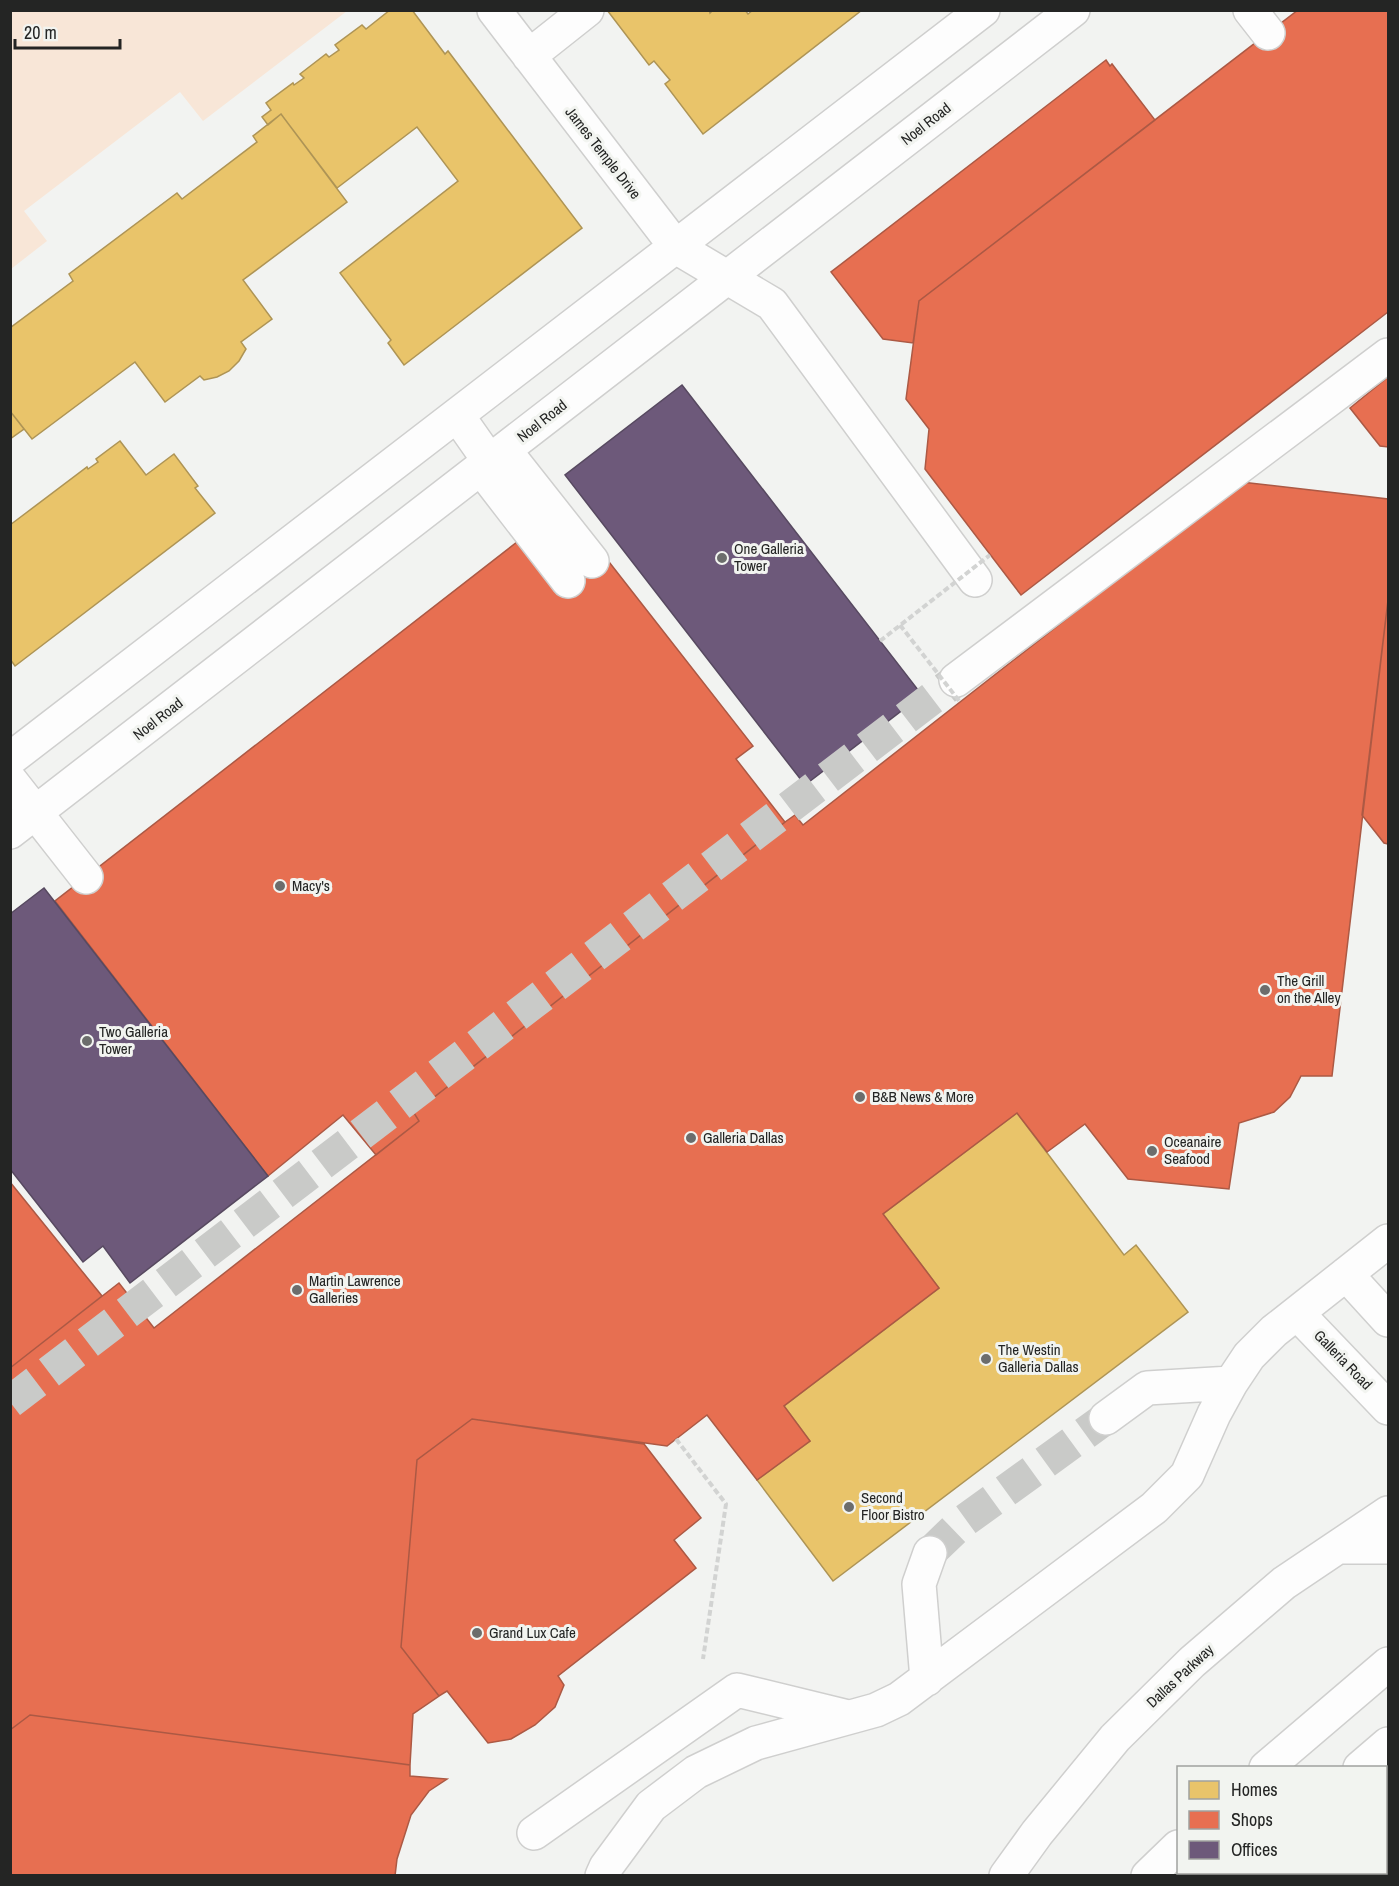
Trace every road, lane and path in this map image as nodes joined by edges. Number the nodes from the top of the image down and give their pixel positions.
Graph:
1 (494, 10) edge
2 (567, 10) edge
3 (586, 10) edge
4 (983, 10) edge
5 (1073, 10) edge
6 (525, 51) junction
7 (676, 247) junction
8 (728, 278) junction
9 (1389, 355) edge
10 (457, 416) junction
11 (490, 462) junction
12 (983, 568) joint
13 (580, 571) dead end
14 (900, 625) junction
15 (880, 641) dead end
16 (958, 691) joint
17 (10, 759) edge
18 (10, 780) edge
19 (23, 822) edge
20 (86, 877) dead end
21 (1387, 1237) edge
22 (1346, 1274) junction
23 (1297, 1313) junction
24 (1389, 1320) edge
25 (1231, 1383) junction
26 (1389, 1408) edge
27 (1106, 1418) tunnel mouth
28 (676, 1439) dead end
29 (1389, 1513) edge
30 (1338, 1547) junction
31 (1389, 1547) edge
32 (930, 1552) tunnel mouth
33 (703, 1659) dead end
34 (1387, 1665) edge
35 (927, 1679) junction
36 (849, 1717) junction
37 (1389, 1744) edge
38 (1267, 1766) edge
39 (1361, 1766) edge
40 (534, 1833) dead end
41 (1177, 1849) edge
42 (602, 1875) edge
43 (1006, 1875) edge
44 (1148, 1875) edge

1 - 6 main road, James Temple Drive
2 - 6 main road
3 - 6 main road
4 - 7 main road
5 - 8 main road, Noel Road
6 - 7 main road, James Temple Drive
7 - 8 main road, James Temple Drive
7 - 10 main road
8 - 11 main road, Noel Road
8 - 12 main road, James Temple Drive
9 - 16 main road
10 - 11 main road
10 - 17 main road
11 - 13 main road
11 - 19 main road, Noel Road
12 - 14 path, bridge
14 - 15 path, bridge
14 - 16 path, bridge
18 - 19 main road
19 - 20 main road
21 - 22 main road
22 - 23 main road
22 - 24 main road
23 - 25 main road
23 - 26 main road, Galleria Road
25 - 27 main road
25 - 35 main road
28 - 33 path
29 - 30 main road, Dallas Parkway
30 - 31 main road
30 - 43 main road, Dallas Parkway
32 - 35 main road
34 - 38 main road
35 - 36 main road
36 - 40 main road
36 - 42 main road
37 - 39 main road
41 - 44 main road

